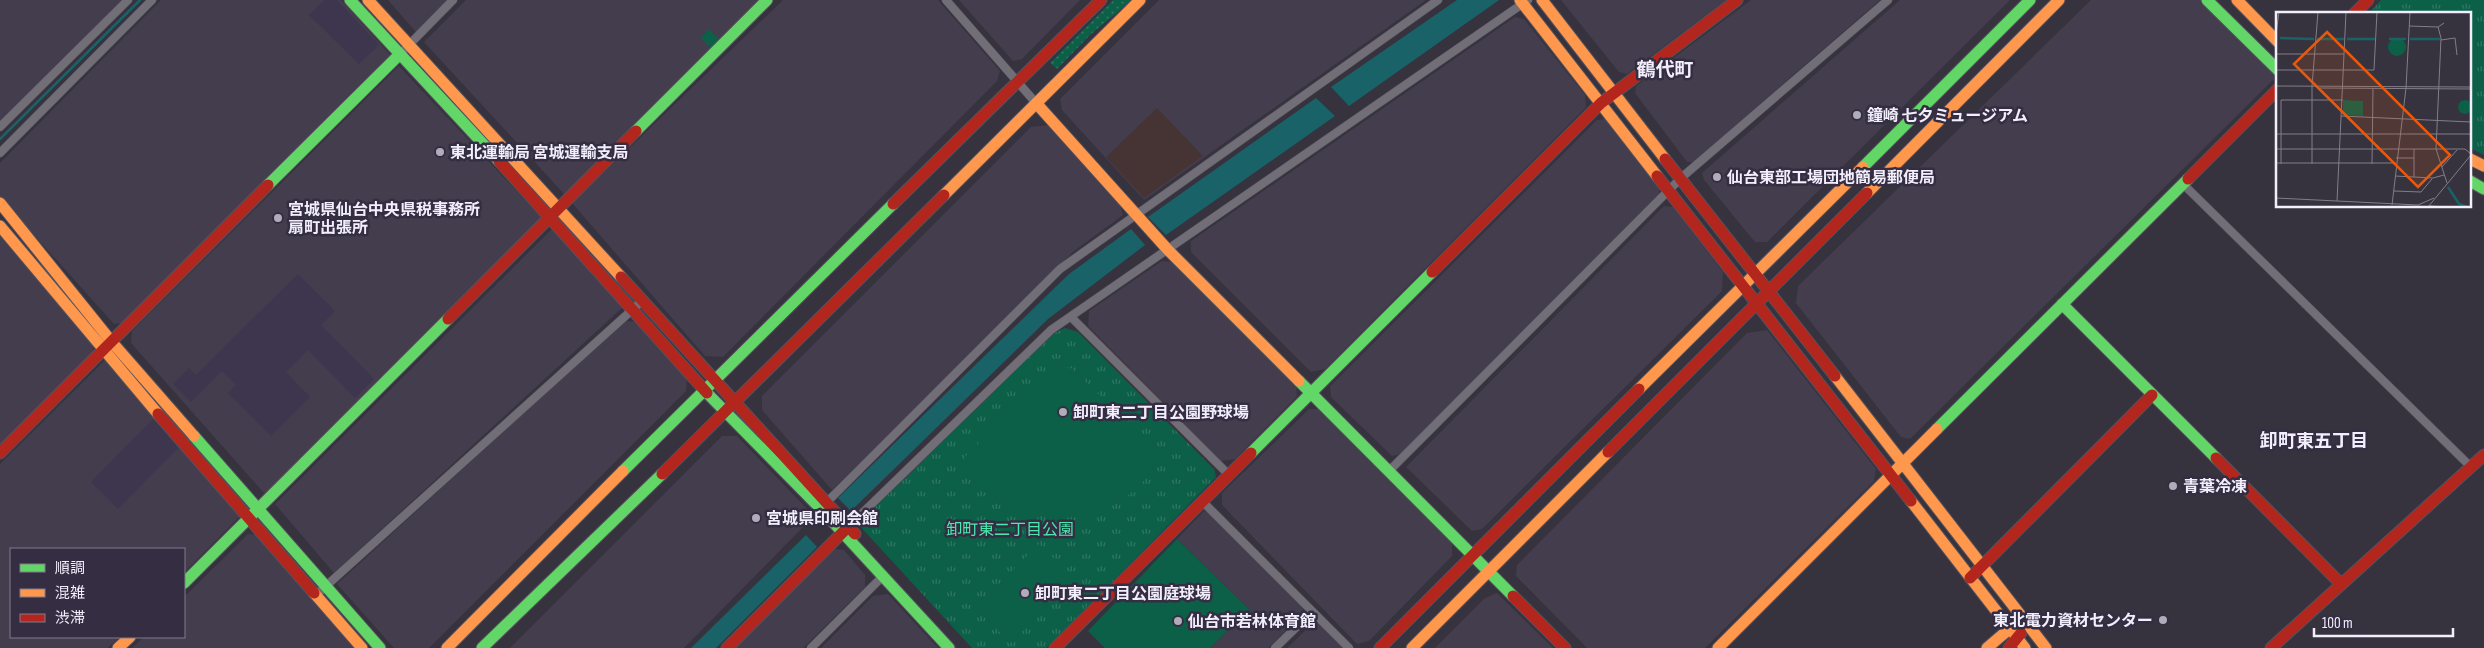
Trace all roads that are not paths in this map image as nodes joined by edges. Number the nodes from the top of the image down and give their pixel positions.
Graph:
1 (128, 0) edge
2 (152, 0) edge
3 (350, 0) edge
4 (368, 0) edge
5 (454, 0) edge
6 (767, 0) edge
7 (946, 0) edge
8 (1101, 0) edge
9 (1140, 0) edge
10 (1438, 0) edge
11 (1542, 0) edge
12 (1737, 0) edge
13 (1888, 0) edge
14 (2030, 0) edge
15 (2059, 0) edge
16 (2207, 0) edge
17 (2236, 0) edge
18 (2368, 0) edge
19 (1524, 1) edge
20 (2356, 12) edge
21 (2276, 40) edge
22 (408, 45) junction
23 (399, 55) junction
24 (2276, 68) edge
25 (1017, 83) junction
26 (2276, 91) edge
27 (1613, 92) junction
28 (1036, 103) junction
29 (1601, 103) junction
30 (0, 127) edge
31 (0, 153) edge
32 (2472, 160) edge
33 (2484, 166) edge
34 (1681, 178) junction
35 (2472, 182) edge
36 (2183, 184) junction
37 (2484, 188) edge
38 (1669, 191) junction
39 (0, 203) edge
40 (554, 213) junction
41 (1136, 214) junction
42 (0, 226) edge
43 (1168, 250) junction
44 (1754, 273) junction
45 (1741, 286) junction
46 (1769, 291) junction
47 (642, 301) junction
48 (1757, 304) junction
49 (2062, 304) junction
50 (632, 308) junction
51 (1071, 317) junction
52 (112, 341) junction
53 (103, 350) junction
54 (715, 379) junction
55 (705, 391) junction
56 (1311, 393) junction
57 (2152, 394) junction
58 (736, 402) junction
59 (726, 412) junction
60 (0, 452) edge
61 (2484, 455) edge
62 (1903, 465) junction
63 (2471, 467) junction
64 (1389, 471) junction
65 (1229, 475) junction
66 (1890, 478) junction
67 (1203, 502) junction
68 (824, 505) junction
69 (259, 510) junction
70 (249, 519) junction
71 (846, 530) junction
72 (1473, 555) junction
73 (1982, 565) junction
74 (1489, 572) junction
75 (884, 575) junction
76 (1970, 578) junction
77 (185, 582) edge
78 (2341, 584) junction
79 (326, 586) junction
80 (316, 596) junction
81 (1312, 612) junction
82 (2026, 622) junction
83 (2009, 627) junction
84 (129, 638) edge
85 (2021, 644) edge
86 (118, 648) edge
87 (362, 648) edge
88 (380, 648) edge
89 (448, 648) edge
90 (482, 648) edge
91 (727, 648) edge
92 (811, 648) edge
93 (949, 648) edge
94 (958, 648) edge
95 (1055, 648) edge
96 (1275, 648) edge
97 (1349, 648) edge
98 (1380, 648) edge
99 (1412, 648) edge
100 (1565, 648) edge
101 (1718, 648) edge
102 (1987, 648) edge
103 (2009, 648) edge
104 (2046, 648) edge
105 (2271, 648) edge

1 - 30 street
2 - 31 street
3 - 23 street
4 - 22 street
5 - 22 street
6 - 40 street
7 - 25 street
8 - 25 street
9 - 28 street
10 - 41 street
11 - 27 street
12 - 27 street
13 - 34 street
14 - 44 street
15 - 46 street
16 - 24 street
17 - 21 street
18 - 20 street
19 - 29 street
19 - 43 street
22 - 23 street
22 - 40 street
23 - 40 street
23 - 52 street
25 - 28 street
25 - 54 street
26 - 36 street
27 - 29 street
27 - 34 street
28 - 41 street
28 - 58 street
29 - 38 street
29 - 56 street
32 - 33 street
34 - 38 street
34 - 44 street
35 - 37 street
36 - 49 street
36 - 63 street
38 - 45 street
38 - 64 street
39 - 52 street
40 - 47 street
40 - 50 street
40 - 69 street
41 - 43 street
41 - 68 street
42 - 53 street
43 - 51 street
43 - 56 street
44 - 45 street
44 - 46 street
45 - 48 street
45 - 72 street
46 - 48 street
46 - 62 street
47 - 50 street
47 - 54 street
48 - 66 street
48 - 74 street
49 - 57 street
49 - 62 street
50 - 55 street
50 - 79 street
51 - 65 street
51 - 71 street
52 - 53 street
52 - 69 street
53 - 60 street
53 - 70 street
54 - 55 street
54 - 58 street
55 - 59 street
55 - 89 street
56 - 64 street
56 - 65 street
57 - 73 street
57 - 78 street
58 - 59 street
58 - 68 street
59 - 68 street
59 - 90 street
61 - 63 street
62 - 66 street
62 - 73 street
63 - 78 street
64 - 72 street
65 - 67 street
66 - 76 street
66 - 101 street
67 - 81 street
67 - 95 street
68 - 71 street
69 - 70 street
69 - 79 street
70 - 77 street
70 - 80 street
71 - 75 street
71 - 91 street
71 - 94 street
72 - 74 street
72 - 98 street
73 - 76 street
73 - 82 street
74 - 99 street
74 - 100 street
75 - 92 street
75 - 93 street
76 - 83 street
78 - 105 street
79 - 80 street
79 - 88 street
80 - 87 street
81 - 96 street
81 - 97 street
82 - 83 street
82 - 85 street
82 - 104 street
83 - 85 street
83 - 102 street
84 - 86 street
85 - 103 street

